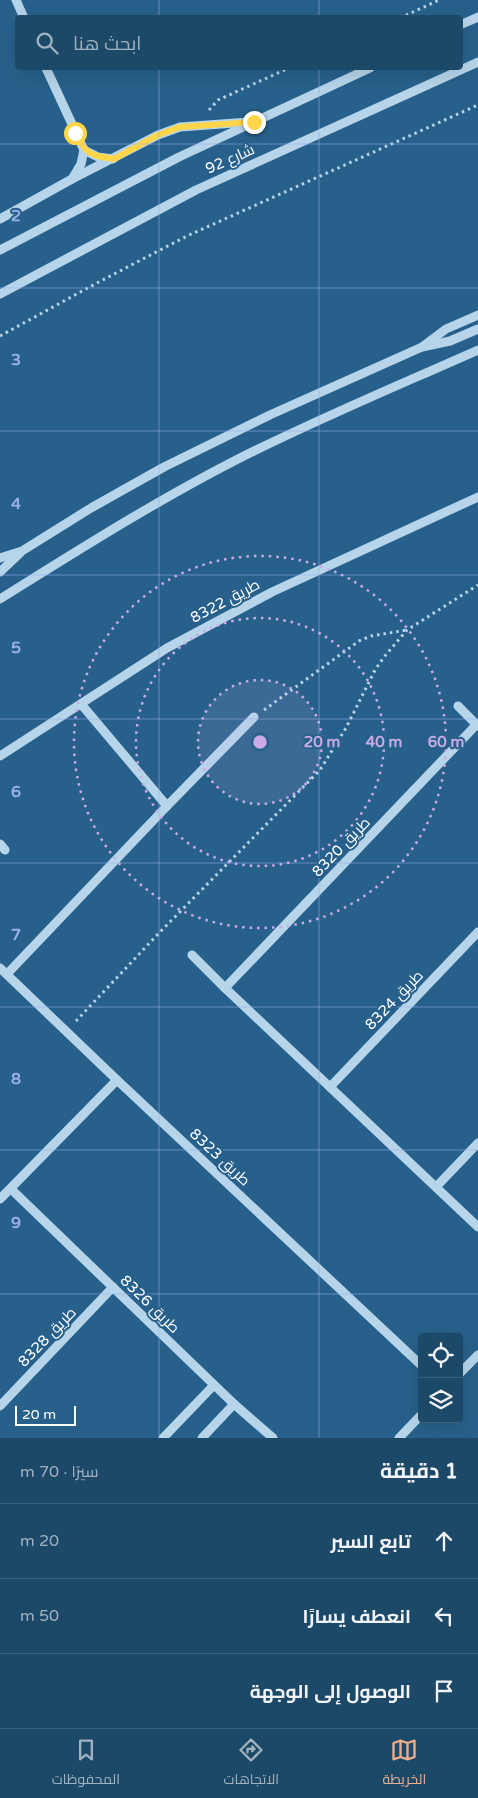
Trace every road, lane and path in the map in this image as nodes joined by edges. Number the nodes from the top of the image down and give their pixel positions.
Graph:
1 (16, 0) edge
2 (439, 0) edge
3 (23, 15) edge
4 (406, 15) edge
5 (478, 17) edge
6 (463, 24) edge
7 (478, 62) edge
8 (463, 69) edge
9 (47, 70) edge
10 (285, 70) edge
11 (366, 70) edge
12 (460, 70) edge
13 (478, 105) edge
14 (254, 122) junction
15 (198, 124) junction
16 (84, 150) junction
17 (114, 159) junction
18 (72, 179) junction
19 (0, 219) edge
20 (0, 250) edge
21 (0, 294) edge
22 (478, 315) edge
23 (478, 329) edge
24 (0, 336) edge
25 (422, 347) junction
26 (478, 350) edge
27 (478, 497) edge
28 (22, 551) junction
29 (0, 558) edge
30 (0, 572) edge
31 (478, 586) edge
32 (0, 599) edge
33 (407, 630) junction
34 (81, 704) junction
35 (458, 706) dead end
36 (254, 717) joint
37 (477, 725) edge
38 (0, 756) edge
39 (167, 806) junction
40 (478, 932) edge
41 (192, 955) dead end
42 (0, 968) edge
43 (8, 974) junction
44 (225, 988) junction
45 (67, 1032) junction
46 (118, 1080) junction
47 (330, 1087) junction
48 (478, 1143) edge
49 (436, 1187) junction
50 (10, 1189) junction
51 (0, 1199) edge
52 (478, 1227) edge
53 (113, 1287) junction
54 (478, 1355) edge
55 (418, 1362) edge
56 (463, 1370) edge
57 (214, 1385) junction
58 (234, 1404) junction
59 (0, 1406) edge
60 (418, 1418) edge
61 (163, 1438) edge
62 (202, 1438) edge
63 (273, 1438) edge
64 (399, 1438) edge

1 - 3 street
2 - 4 path
5 - 6 street
7 - 8 street, شارع 92
9 - 16 street
10 - 15 path
11 - 14 street, شارع 92
12 - 21 street, شارع 92
13 - 24 path
14 - 15 street
14 - 20 street, شارع 92
15 - 17 street
16 - 17 street
16 - 18 street
17 - 18 street
18 - 19 street
22 - 25 street
23 - 25 street
25 - 28 street
26 - 32 street
27 - 34 street, طريق 8322
28 - 29 street
28 - 30 street
31 - 33 path
33 - 36 path
33 - 45 path
34 - 38 street, طريق 8322
34 - 39 street
35 - 37 street
36 - 39 street
37 - 44 street, طريق 8320
39 - 43 street
40 - 47 street, طريق 8324
41 - 44 street
42 - 43 street, طريق 8323
43 - 45 street, طريق 8323
44 - 47 street
45 - 46 street, طريق 8323
46 - 50 street
46 - 55 street, طريق 8323
47 - 49 street
48 - 49 street
49 - 52 street
50 - 51 street
50 - 53 street, طريق 8326
53 - 57 street, طريق 8326
53 - 59 street, طريق 8328
54 - 56 street
57 - 58 street, طريق 8326
57 - 61 street
58 - 62 street
58 - 63 street, طريق 8326
60 - 64 street

